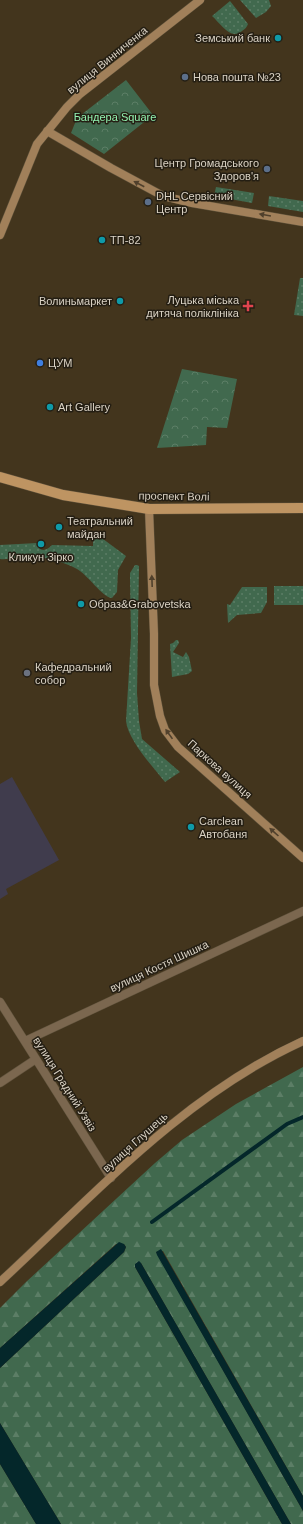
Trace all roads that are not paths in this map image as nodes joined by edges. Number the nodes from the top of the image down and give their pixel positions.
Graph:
1 (200, 0) edge
2 (47, 131) junction
3 (303, 222) edge
4 (0, 235) edge
5 (0, 477) edge
6 (303, 508) edge
7 (149, 509) junction
8 (303, 858) edge
9 (303, 910) edge
10 (0, 1002) edge
11 (25, 1040) junction
12 (303, 1041) edge
13 (36, 1059) junction
14 (0, 1083) edge
15 (111, 1178) junction
16 (0, 1282) edge

1 - 2 main road, вулиця Винниченка
3 -> 2 main road
2 - 4 main road, вулиця Винниченка
5 - 7 main road, проспект Волі
6 - 7 main road, проспект Волі
8 -> 7 main road, Паркова вулиця
9 - 11 street, вулиця Костя Шишка
10 - 11 street, вулиця Градний Узвіз
11 - 13 street, вулиця Градний Узвіз
12 - 15 main road, вулиця Глушець
13 - 14 street
13 - 15 street, вулиця Градний Узвіз
15 - 16 main road, вулиця Глушець

